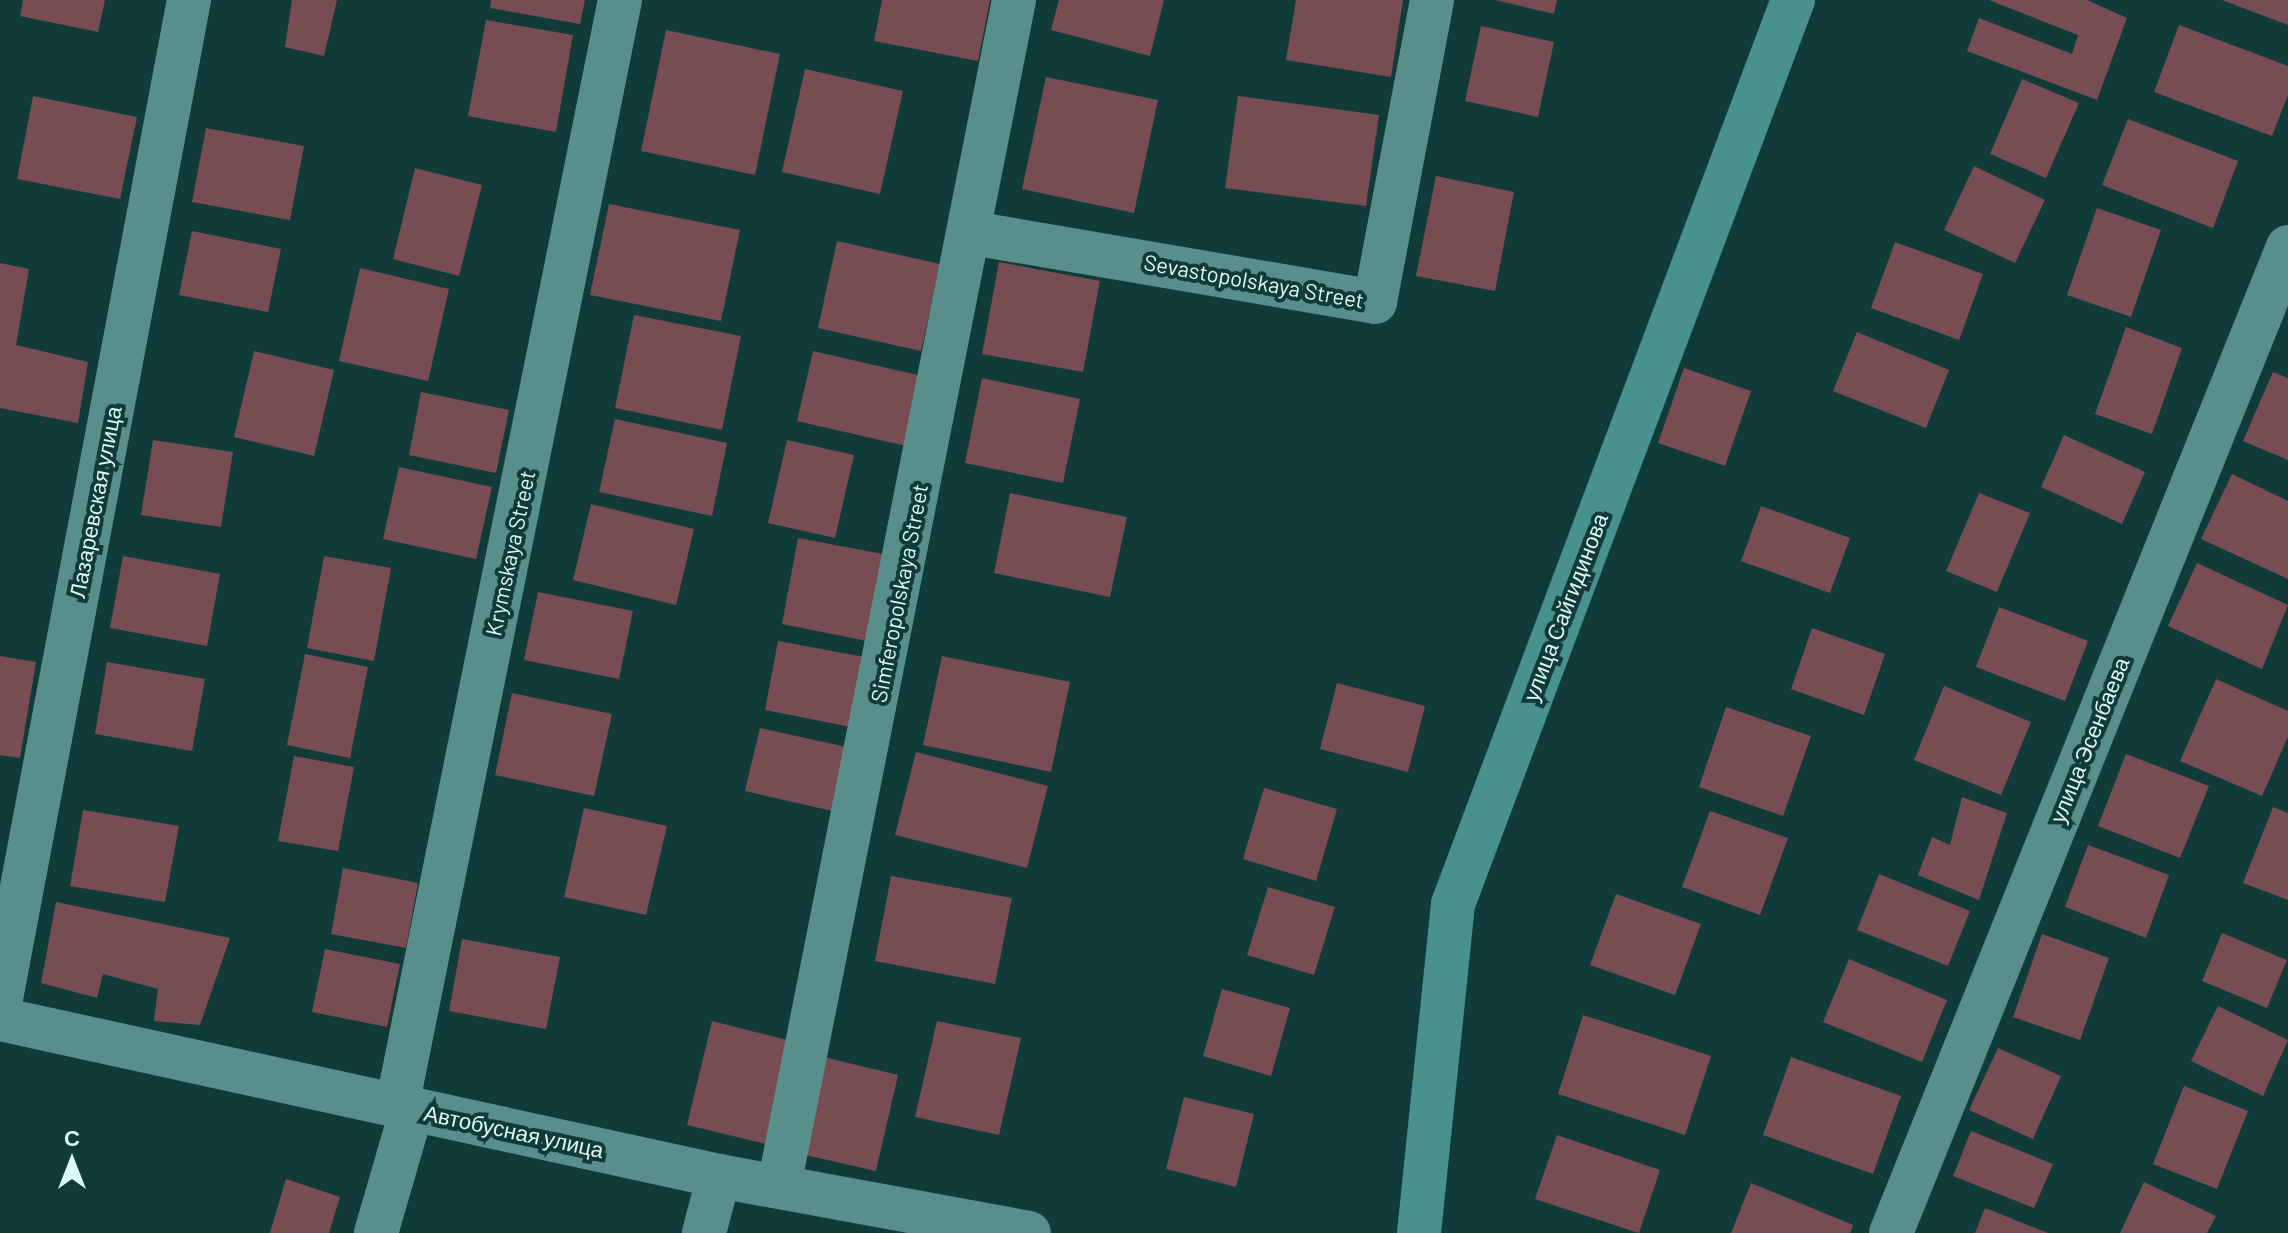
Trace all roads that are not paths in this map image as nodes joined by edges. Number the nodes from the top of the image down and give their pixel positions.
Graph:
1 (189, 0) edge
2 (620, 0) edge
3 (1014, 0) edge
4 (1432, 0) edge
5 (1793, 0) edge
6 (972, 233) junction
7 (2288, 247) edge
8 (0, 1004) edge
9 (0, 1019) edge
10 (404, 1107) junction
11 (719, 1176) junction
12 (779, 1186) junction
13 (376, 1233) edge
14 (704, 1233) edge
15 (1029, 1233) edge
16 (1419, 1233) edge
17 (1891, 1233) edge

1 - 8 street, Лазаревская улица
2 - 10 street, Krymskaya Street
3 - 6 street, Simferopolskaya Street
4 - 6 street, Sevastopolskaya Street
5 - 16 main road, улица Сайгидинова
6 - 12 street, Simferopolskaya Street
7 - 17 street, улица Эсенбаева
9 - 10 street, Автобусная улица
10 - 11 street, Автобусная улица
10 - 13 street, Krymskaya Street
11 - 12 street, Автобусная улица
11 - 14 street
12 - 15 street, Автобусная улица

